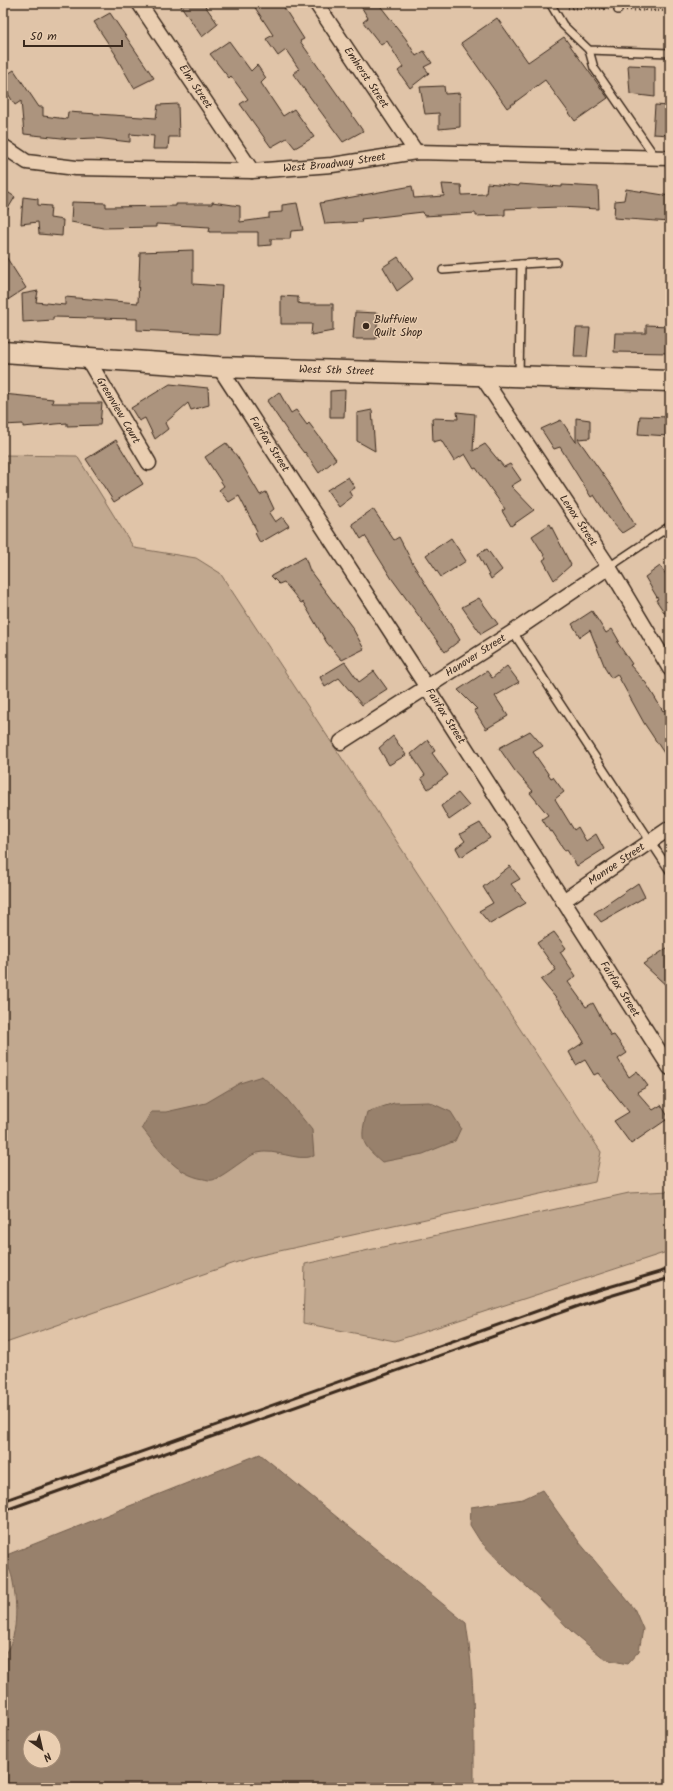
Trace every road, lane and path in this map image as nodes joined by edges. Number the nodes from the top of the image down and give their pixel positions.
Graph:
1 (139, 3) edge
2 (316, 3) edge
3 (550, 3) edge
4 (591, 3) edge
5 (603, 3) edge
6 (632, 3) edge
7 (645, 3) edge
8 (655, 3) edge
9 (668, 3) edge
10 (591, 9) dead end
11 (603, 9) dead end
12 (631, 10) dead end
13 (645, 11) dead end
14 (654, 11) dead end
15 (668, 11) dead end
16 (589, 50) junction
17 (670, 53) edge
18 (3, 146) edge
19 (416, 152) junction
20 (663, 158) edge
21 (252, 171) junction
22 (556, 262) dead end
23 (521, 264) junction
24 (443, 270) dead end
25 (3, 352) edge
26 (87, 358) junction
27 (219, 366) junction
28 (481, 375) junction
29 (519, 376) junction
30 (670, 381) edge
31 (149, 463) dead end
32 (670, 526) edge
33 (609, 567) junction
34 (513, 632) junction
35 (670, 669) edge
36 (426, 686) junction
37 (341, 742) dead end
38 (670, 828) edge
39 (650, 842) junction
40 (670, 871) edge
41 (563, 901) junction
42 (670, 1068) edge

1 - 21 street, Elm Street
2 - 19 street, Emherst Street
3 - 16 lane
4 - 10 path
5 - 11 path
6 - 12 path
7 - 13 path
8 - 14 path
9 - 15 path
16 - 17 lane
16 - 20 lane
18 - 21 street, West Broadway Street
19 - 20 street, West Broadway Street
19 - 21 street, West Broadway Street
22 - 23 lane
23 - 24 lane
23 - 29 lane
25 - 26 main road, West 5th Street
26 - 27 main road, West 5th Street
26 - 31 street, Greenview Court
27 - 28 main road, West 5th Street
27 - 36 street, Fairfax Street
28 - 29 main road, West 5th Street
28 - 33 street, Lenox Street
29 - 30 main road, West 5th Street
32 - 33 lane
33 - 34 street, Hanover Street
33 - 35 street, Lenox Street
34 - 36 street, Hanover Street
34 - 39 lane
36 - 37 street, Hanover Street
36 - 41 street, Fairfax Street
38 - 39 street, Monroe Street
39 - 40 lane
39 - 41 street, Monroe Street
41 - 42 street, Fairfax Street

